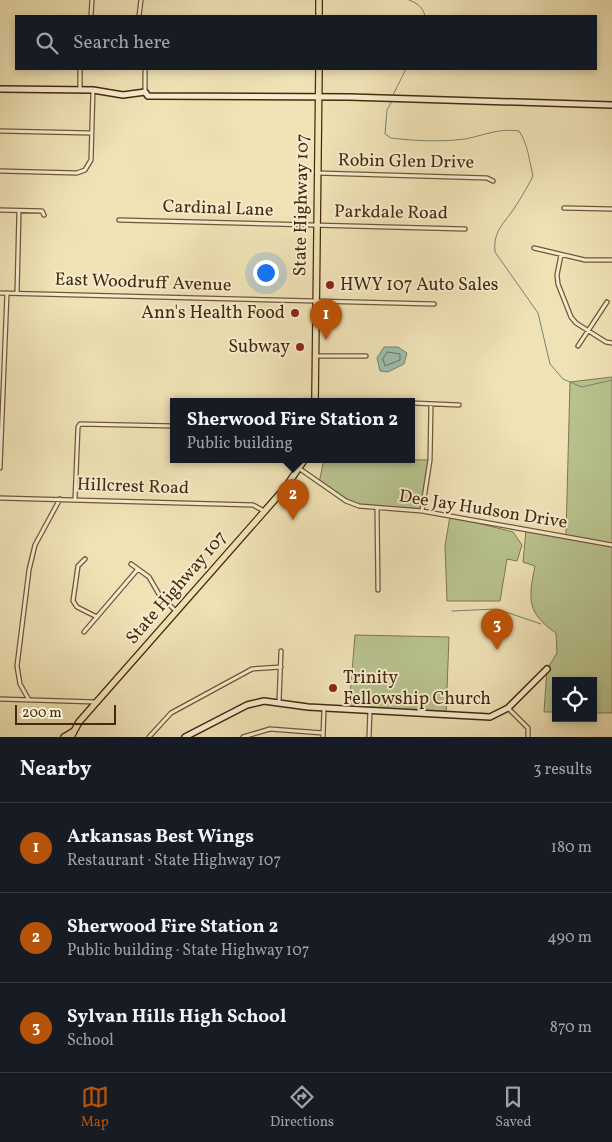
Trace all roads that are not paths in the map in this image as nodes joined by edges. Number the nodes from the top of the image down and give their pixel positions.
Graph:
1 (92, 0) edge
2 (141, 0) edge
3 (320, 0) edge
4 (92, 15) edge
5 (139, 15) edge
6 (319, 15) edge
7 (80, 70) edge
8 (145, 70) edge
9 (318, 70) edge
10 (1, 87) edge
11 (80, 89) junction
12 (93, 90) junction
13 (144, 95) junction
14 (318, 97) junction
15 (612, 105) edge
16 (0, 130) edge
17 (91, 133) junction
18 (0, 171) edge
19 (318, 173) junction
20 (493, 181) dead end
21 (564, 208) dead end
22 (612, 209) edge
23 (0, 210) edge
24 (19, 211) junction
25 (44, 215) dead end
26 (119, 220) dead end
27 (317, 225) junction
28 (465, 229) dead end
29 (534, 248) dead end
30 (561, 255) junction
31 (612, 260) edge
32 (0, 293) edge
33 (7, 293) junction
34 (17, 293) junction
35 (316, 302) junction
36 (607, 302) dead end
37 (434, 304) dead end
38 (588, 331) junction
39 (612, 343) edge
40 (578, 346) dead end
41 (315, 356) junction
42 (366, 356) dead end
43 (315, 398) edge
44 (415, 404) edge
45 (431, 404) junction
46 (459, 405) dead end
47 (170, 426) edge
48 (303, 463) edge
49 (0, 468) edge
50 (300, 470) junction
51 (0, 498) edge
52 (60, 499) junction
53 (75, 499) junction
54 (377, 508) junction
55 (264, 511) junction
56 (422, 511) junction
57 (612, 545) edge
58 (85, 559) dead end
59 (131, 564) dead end
60 (138, 569) junction
61 (378, 590) dead end
62 (176, 611) junction
63 (96, 617) junction
64 (84, 632) dead end
65 (281, 652) dead end
66 (281, 667) junction
67 (546, 669) dead end
68 (0, 699) edge
69 (29, 700) junction
70 (97, 702) junction
71 (279, 702) junction
72 (324, 707) junction
73 (370, 708) junction
74 (508, 708) junction
75 (72, 734) edge
76 (323, 735) edge
77 (64, 737) edge
78 (149, 737) edge
79 (185, 737) edge
80 (243, 737) edge
81 (369, 737) edge
82 (528, 737) edge

1 - 4 street
2 - 5 street
3 - 6 main road
7 - 11 street
8 - 13 street
9 - 14 main road, State Highway 107
10 - 11 street
11 - 12 street
12 - 13 street
12 - 17 street
13 - 14 street
14 - 15 street
14 - 19 main road, State Highway 107
16 - 17 street
17 - 18 street
19 - 20 street, Robin Glen Drive
19 - 27 main road, State Highway 107
21 - 22 street
23 - 24 street
24 - 25 street
24 - 34 street
26 - 27 street, Cardinal Lane
27 - 28 street, Parkdale Road
27 - 35 main road, State Highway 107
29 - 30 street
30 - 31 street
30 - 38 street
32 - 33 street, East Woodruff Avenue
33 - 34 street, East Woodruff Avenue
33 - 49 street
34 - 35 street, East Woodruff Avenue
35 - 37 street, East Woodruff Avenue
35 - 41 main road, State Highway 107
36 - 38 street
38 - 39 street
38 - 40 street
41 - 42 street
41 - 43 main road, State Highway 107
44 - 45 street
45 - 46 street
45 - 56 street
47 - 53 street
48 - 50 main road, State Highway 107
50 - 54 street, Dee Jay Hudson Drive
50 - 55 main road, State Highway 107
51 - 52 street, Hillcrest Road
52 - 53 street, Hillcrest Road
52 - 69 street
53 - 55 street, Hillcrest Road
54 - 56 street, Dee Jay Hudson Drive
54 - 61 street
55 - 62 main road, State Highway 107
56 - 57 street, Dee Jay Hudson Drive
58 - 63 street
59 - 60 street
60 - 62 street
60 - 63 street
62 - 70 main road, State Highway 107
63 - 64 street
65 - 66 street
66 - 71 street
66 - 78 street
67 - 74 street
68 - 69 street
69 - 70 street
70 - 75 main road, State Highway 107
71 - 72 street
71 - 79 street
72 - 73 street
72 - 76 street
73 - 74 street
73 - 81 street
74 - 82 street
75 - 77 main road
76 - 80 street

